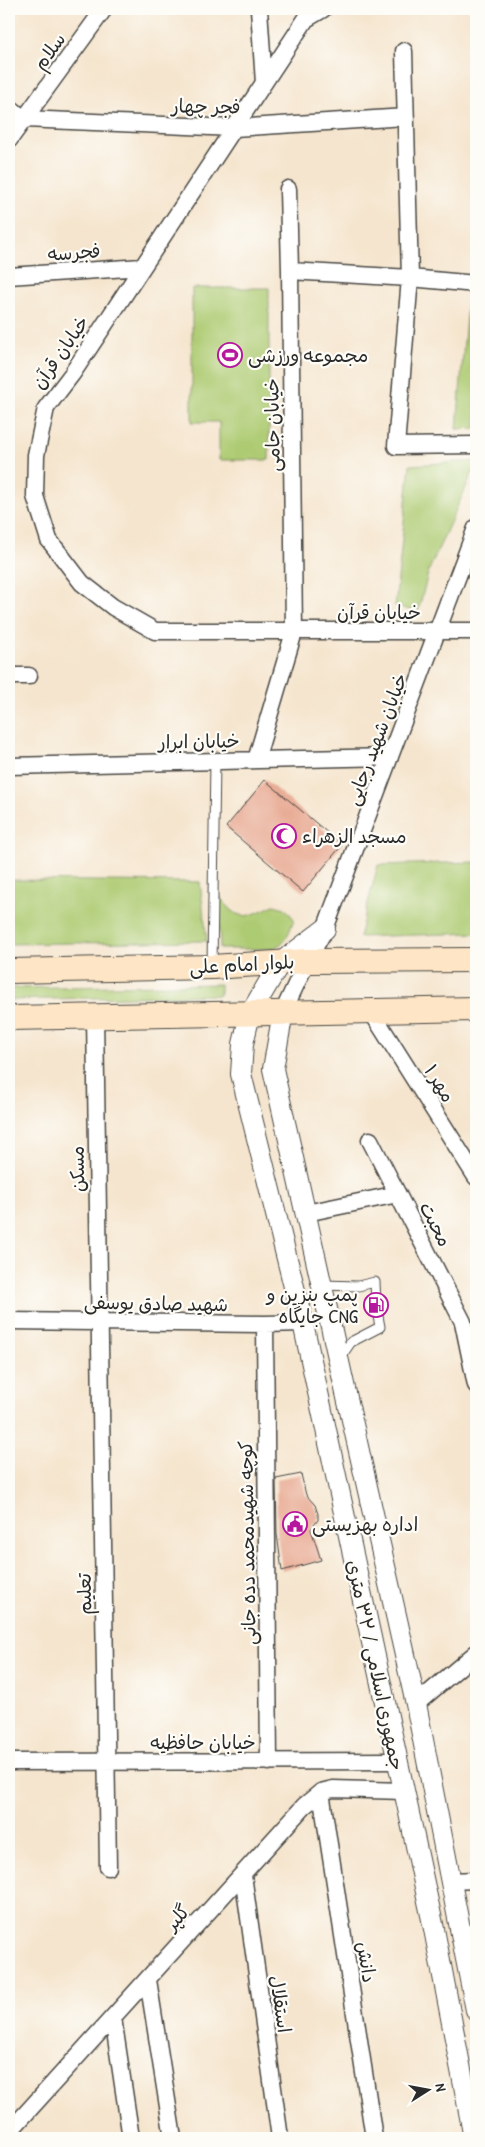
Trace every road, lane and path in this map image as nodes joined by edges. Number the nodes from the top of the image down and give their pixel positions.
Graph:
1 (104, 9) edge
2 (259, 9) edge
3 (323, 9) edge
4 (404, 52) dead end
5 (264, 83) junction
6 (9, 108) edge
7 (406, 117) junction
8 (24, 119) junction
9 (234, 128) junction
10 (9, 140) edge
11 (288, 189) dead end
12 (142, 267) junction
13 (290, 271) junction
14 (9, 276) edge
15 (410, 278) junction
16 (476, 284) edge
17 (476, 445) edge
18 (476, 528) edge
19 (476, 631) edge
20 (294, 632) junction
21 (437, 632) junction
22 (9, 676) edge
23 (29, 676) dead end
24 (390, 757) junction
25 (256, 760) junction
26 (215, 761) junction
27 (9, 766) edge
28 (325, 929) junction
29 (476, 960) edge
30 (307, 961) junction
31 (280, 963) junction
32 (212, 967) junction
33 (9, 971) edge
34 (476, 1009) edge
35 (371, 1011) junction
36 (284, 1012) junction
37 (250, 1014) junction
38 (95, 1016) junction
39 (9, 1018) edge
40 (370, 1140) dead end
41 (476, 1177) edge
42 (398, 1194) junction
43 (306, 1213) junction
44 (322, 1285) junction
45 (9, 1321) edge
46 (100, 1322) junction
47 (303, 1323) junction
48 (265, 1324) junction
49 (339, 1360) junction
50 (476, 1385) edge
51 (476, 1653) edge
52 (416, 1704) junction
53 (397, 1761) junction
54 (9, 1762) edge
55 (106, 1762) junction
56 (269, 1762) junction
57 (404, 1791) junction
58 (321, 1792) junction
59 (108, 1867) dead end
60 (243, 1875) junction
61 (476, 1880) edge
62 (451, 1881) junction
63 (459, 1924) junction
64 (434, 1929) junction
65 (148, 1980) junction
66 (476, 2010) edge
67 (113, 2018) junction
68 (9, 2132) edge
69 (131, 2138) edge
70 (173, 2138) edge
71 (280, 2138) edge
72 (374, 2138) edge
73 (474, 2138) edge

1 - 8 street, سلام
2 - 5 street
3 - 5 street, خیابان قرآن
4 - 7 street
5 - 9 street, خیابان قرآن
6 - 8 street
7 - 9 street, فجر چهار
7 - 15 street
8 - 9 street, فجر چهار
8 - 10 street, سلام
9 - 12 street, خیابان قرآن
11 - 13 street, خیابان جامی
12 - 14 street, فجرسه
12 - 20 street, خیابان قرآن
13 - 15 street
13 - 20 street, خیابان جامی
15 - 16 street
15 - 17 street
18 - 21 street, خیابان شهید رجایی
19 - 21 street, خیابان قرآن
20 - 21 street, خیابان قرآن
20 - 25 street, خیابان جامی
21 - 24 street, خیابان شهید رجایی
22 - 23 street
24 - 25 street, خیابان ابرار
24 - 28 street, خیابان شهید رجایی
25 - 26 street, خیابان ابرار
26 - 27 street, خیابان ابرار
26 - 32 lane
28 - 30 street, خیابان شهید رجایی
28 - 31 street, جمهوری اسلامی / ۳۲ متری
29 - 30 main road, بلوار امام علی
30 - 31 main road, بلوار امام علی
30 - 36 street, خیابان شهید رجایی
31 - 32 main road, بلوار امام علی
31 - 37 street, جمهوری اسلامی / ۳۲ متری
32 - 33 main road, بلوار امام علی
34 - 35 main road
35 - 36 main road
35 - 41 street, مهر ۱
36 - 37 main road
36 - 43 street, جمهوری اسلامی / ۳۲ متری
37 - 38 main road
37 - 47 street, جمهوری اسلامی / ۳۲ متری
38 - 39 main road
38 - 46 street, مسکن
40 - 42 street, محبت
42 - 43 street
42 - 50 street, محبت
43 - 44 street, جمهوری اسلامی / ۳۲ متری
44 - 49 street, جمهوری اسلامی / ۳۲ متری
44 - 49 lane
45 - 46 street, شهید صادق یوسفی
46 - 48 street, شهید صادق یوسفی
46 - 55 street, تعلیم
47 - 48 street, شهید صادق یوسفی
47 - 53 street, جمهوری اسلامی / ۳۲ متری
48 - 56 street, کوچه شهیدمحمد دده جانی
49 - 52 street, جمهوری اسلامی / ۳۲ متری
51 - 52 street
52 - 62 street, جمهوری اسلامی / ۳۲ متری
53 - 56 street, خیابان حافظیه
53 - 57 street, جمهوری اسلامی / ۳۲ متری
54 - 55 street, خیابان حافظیه
55 - 56 street, خیابان حافظیه
55 - 59 street, تعلیم
57 - 58 street
57 - 64 street, جمهوری اسلامی / ۳۲ متری
58 - 60 street, گلپر
58 - 72 street, دانش
60 - 65 street, گلپر
60 - 71 street, استقلال
61 - 62 street
62 - 63 street, جمهوری اسلامی / ۳۲ متری
63 - 64 street
63 - 66 street, جمهوری اسلامی / ۳۲ متری
64 - 73 street, جمهوری اسلامی / ۳۲ متری
65 - 67 street, گلپر
65 - 70 street
67 - 68 street, گلپر
67 - 69 street

